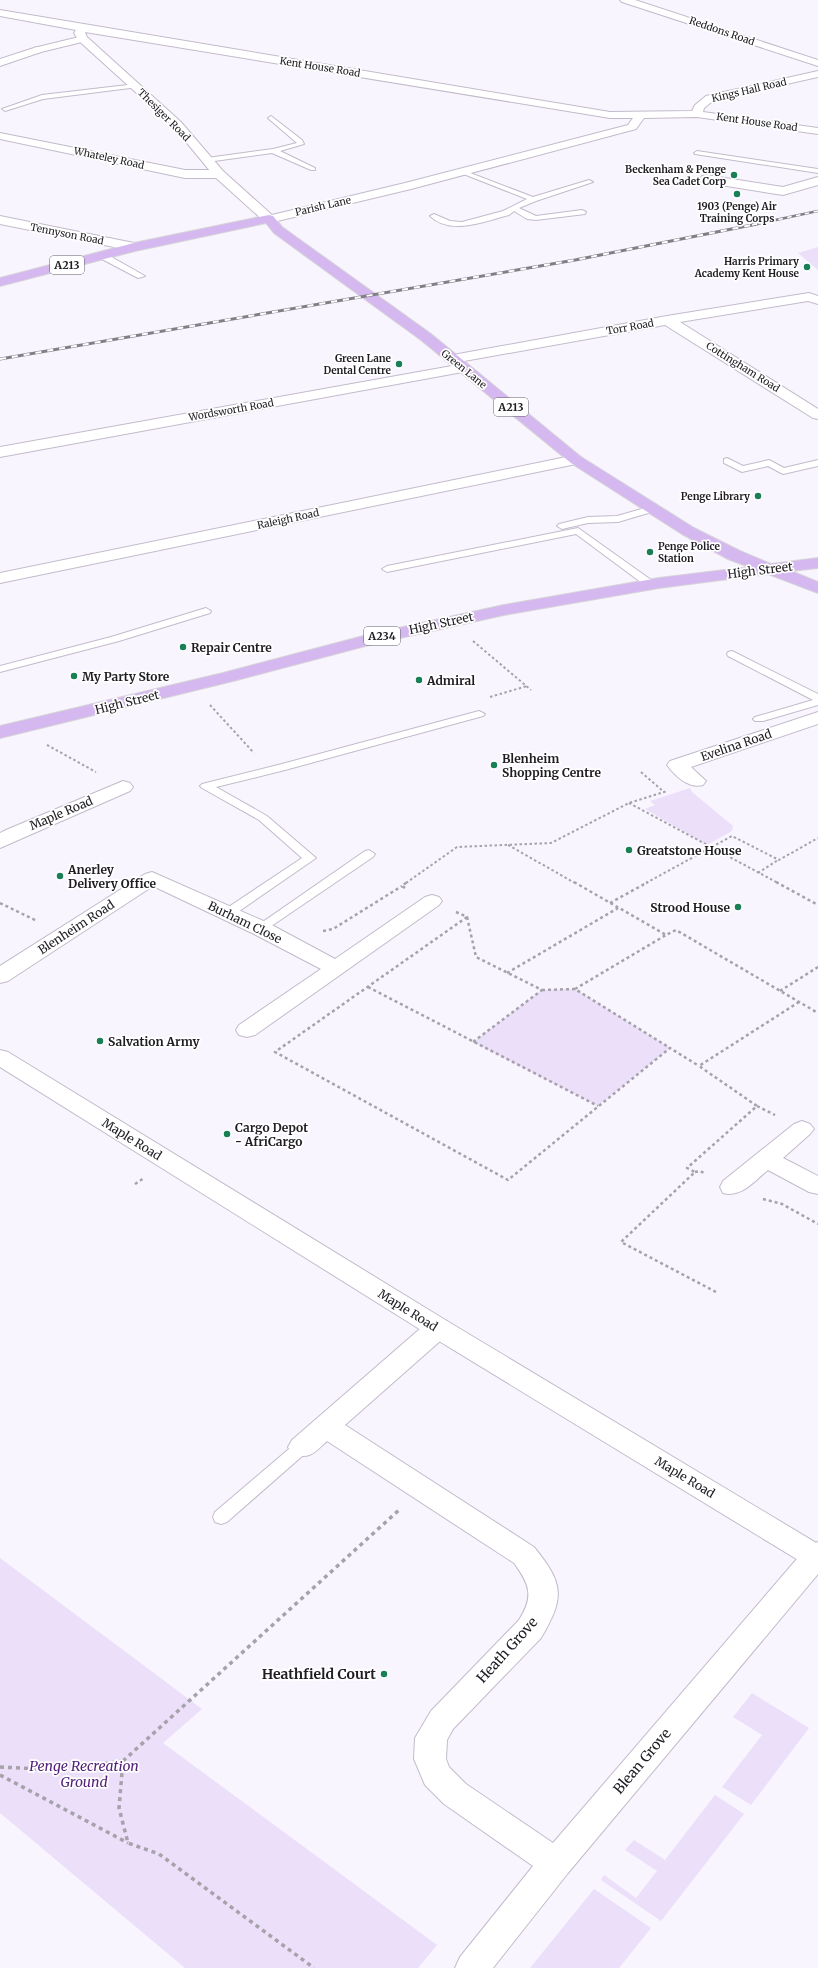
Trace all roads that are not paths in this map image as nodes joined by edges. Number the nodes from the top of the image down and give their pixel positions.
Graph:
1 (625, 0) edge
2 (0, 13) edge
3 (83, 33) junction
4 (37, 50) joint
5 (0, 63) edge
6 (818, 63) edge
7 (818, 74) edge
8 (136, 86) junction
9 (4, 109) dead end
10 (696, 114) junction
11 (640, 116) junction
12 (271, 118) dead end
13 (818, 131) edge
14 (0, 136) edge
15 (273, 151) junction
16 (697, 153) dead end
17 (207, 160) junction
18 (313, 169) dead end
19 (818, 171) edge
20 (463, 172) junction
21 (219, 174) junction
22 (706, 179) dead end
23 (818, 181) edge
24 (588, 182) dead end
25 (533, 199) junction
26 (514, 208) junction
27 (582, 212) dead end
28 (434, 216) dead end
29 (269, 219) junction
30 (0, 220) edge
31 (134, 247) junction
32 (103, 256) junction
33 (141, 276) dead end
34 (0, 282) edge
35 (813, 299) edge
36 (667, 320) junction
37 (458, 364) junction
38 (818, 415) edge
39 (0, 452) edge
40 (576, 460) junction
41 (727, 461) dead end
42 (818, 463) edge
43 (652, 509) junction
44 (618, 519) junction
45 (605, 529) dead end
46 (547, 530) dead end
47 (818, 563) edge
48 (386, 569) dead end
49 (770, 569) junction
50 (0, 578) edge
51 (650, 584) junction
52 (818, 588) edge
53 (206, 611) dead end
54 (732, 654) dead end
55 (0, 669) edge
56 (818, 698) edge
57 (818, 702) edge
58 (479, 714) road end
59 (818, 718) edge
60 (759, 719) dead end
61 (0, 732) edge
62 (696, 781) road end
63 (123, 787) road end
64 (0, 842) edge
65 (369, 854) dead end
66 (152, 878) joint
67 (432, 900) road end
68 (228, 913) junction
69 (260, 928) junction
70 (336, 968) junction
71 (0, 976) edge
72 (247, 1030) dead end
73 (0, 1057) edge
74 (802, 1129) dead end
75 (766, 1159) junction
76 (818, 1186) edge
77 (732, 1187) dead end
78 (438, 1328) junction
79 (326, 1426) junction
80 (302, 1447) joint
81 (221, 1517) dead end
82 (817, 1556) edge
83 (556, 1863) junction
84 (472, 1968) edge

1 - 6 street, Reddons Road
2 - 3 street, Kent House Road
3 - 4 street
3 - 8 street, Thesiger Road
3 - 11 street, Kent House Road
4 - 5 street
7 - 10 street, Kings Hall Road
8 - 9 lane
8 - 17 street, Thesiger Road
10 - 11 street
10 - 13 street, Kent House Road
11 - 20 street, Parish Lane
12 - 15 lane
14 - 21 street, Whateley Road
15 - 17 lane
15 - 18 lane
16 - 19 lane
17 - 21 street, Thesiger Road
20 - 25 lane
20 - 29 street, Parish Lane
21 - 29 street, Thesiger Road
22 - 23 street
24 - 25 lane
25 - 26 lane
26 - 27 lane
26 - 28 lane
29 - 31 main road, Parish Lane / A213
29 - 37 main road, Green Lane / A213
30 - 31 street, Tennyson Road
31 - 32 main road, Parish Lane / A213
32 - 33 lane
32 - 34 main road, Parish Lane / A213
35 - 36 street, Torr Road
36 - 37 street, Torr Road
36 - 38 street, Cottingham Road
37 - 39 street, Wordsworth Road
37 - 40 main road, Green Lane / A213
40 - 43 main road, Green Lane / A213
40 - 50 street, Raleigh Road
41 - 42 lane
43 - 44 lane
43 - 49 main road, Green Lane / A213
44 - 45 lane
44 - 46 lane
47 - 49 main road, High Street / A234
48 - 51 lane
49 - 51 main road, High Street / A234
49 - 52 main road, A213
51 - 61 main road, High Street / A234
53 - 55 lane
54 - 56 lane
57 - 60 lane
58 - 68 lane
59 - 62 street, Evelina Road
63 - 64 street, Maple Road
65 - 69 lane
66 - 68 street, Burham Close
66 - 71 street, Blenheim Road
67 - 70 street
68 - 69 street, Burham Close
69 - 70 street, Burham Close
70 - 72 street
73 - 78 street, Maple Road
74 - 75 street
75 - 76 street
75 - 77 street
78 - 79 street
78 - 82 street, Maple Road
79 - 80 street
79 - 83 street, Heath Grove
80 - 81 lane
82 - 83 street, Blean Grove
83 - 84 street, Blean Grove

